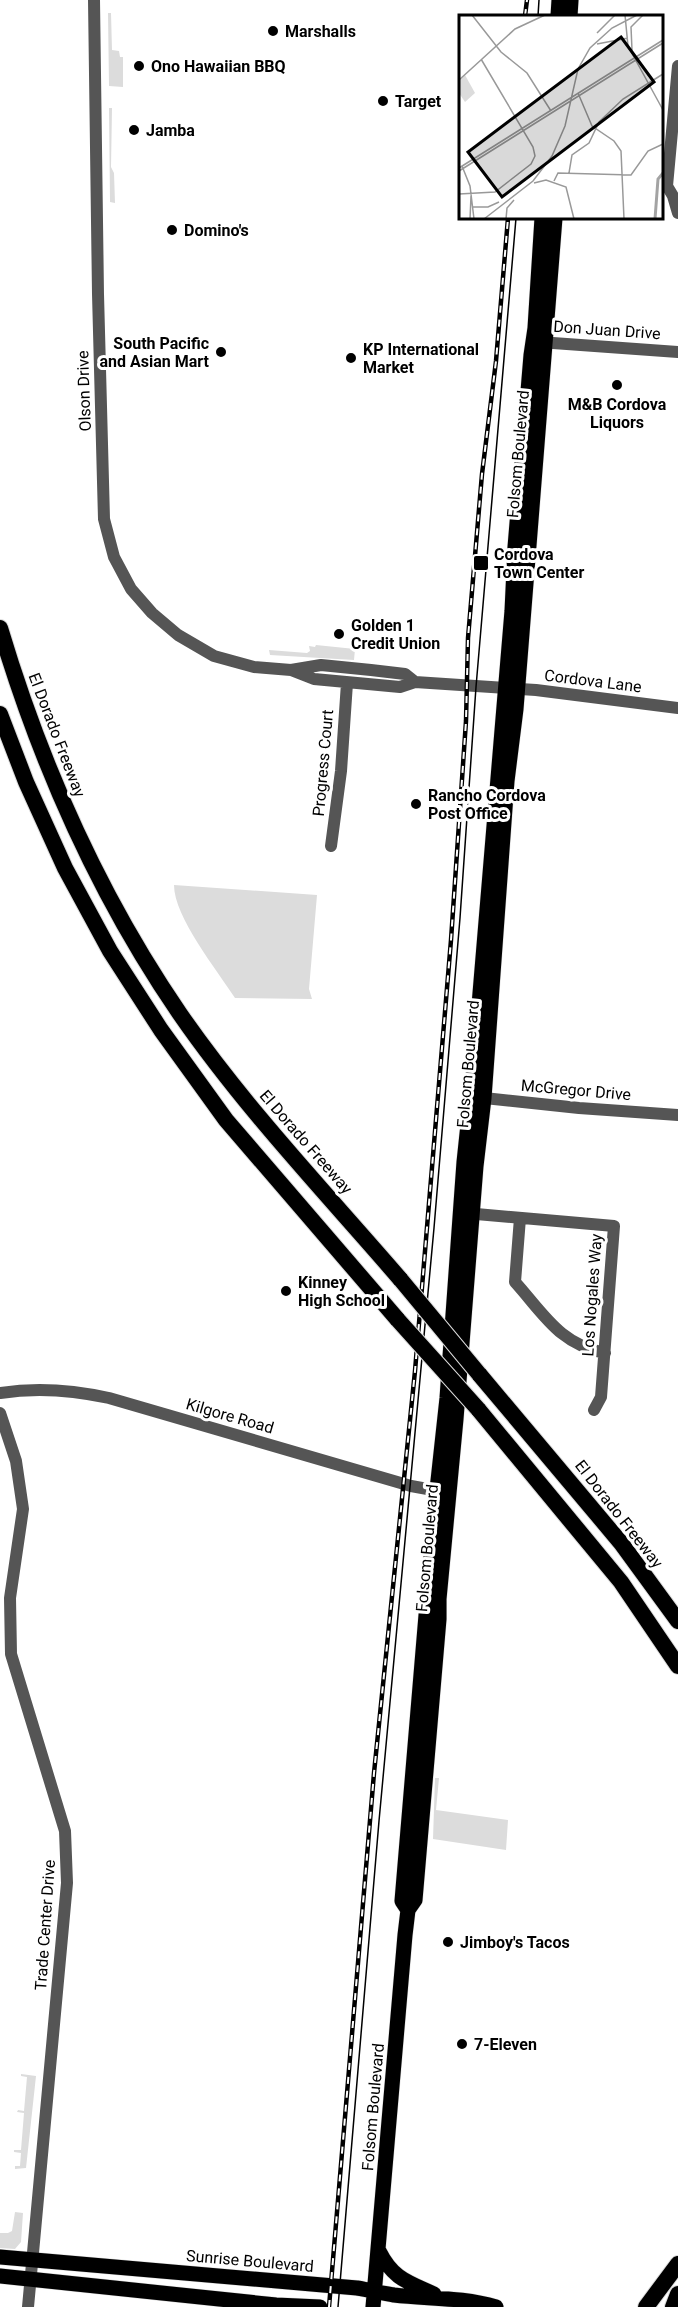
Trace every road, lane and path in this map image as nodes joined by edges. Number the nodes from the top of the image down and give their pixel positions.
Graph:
1 (94, 0) edge
2 (559, 0) edge
3 (571, 0) edge
4 (558, 15) edge
5 (570, 15) edge
6 (678, 66) edge
7 (677, 87) edge
8 (675, 196) edge
9 (678, 213) edge
10 (542, 219) edge
11 (555, 219) edge
12 (539, 342) junction
13 (678, 352) edge
14 (524, 433) junction
15 (531, 525) junction
16 (0, 628) edge
17 (308, 666) junction
18 (291, 670) junction
19 (410, 678) junction
20 (347, 683) junction
21 (511, 690) junction
22 (678, 708) edge
23 (0, 714) edge
24 (492, 836) junction
25 (331, 846) dead end
26 (501, 884) junction
27 (477, 1098) junction
28 (678, 1114) edge
29 (467, 1213) junction
30 (520, 1218) junction
31 (604, 1353) junction
32 (0, 1393) edge
33 (594, 1410) dead end
34 (0, 1413) edge
35 (443, 1492) junction
36 (678, 1621) edge
37 (678, 1666) edge
38 (418, 1717) junction
39 (426, 1756) junction
40 (408, 1910) junction
41 (379, 2251) junction
42 (0, 2258) edge
43 (32, 2260) junction
44 (678, 2264) edge
45 (0, 2276) edge
46 (30, 2279) junction
47 (678, 2294) edge
48 (440, 2297) junction
49 (374, 2299) edge
50 (285, 2306) edge
51 (28, 2307) edge
52 (320, 2307) edge
53 (496, 2307) edge
54 (646, 2307) edge
55 (673, 2307) edge

1 - 18 street, Olson Drive
2 - 4 main road
3 - 5 main road
6 - 7 street
7 - 8 street
8 - 9 street
10 - 12 main road, Folsom Boulevard
11 - 12 main road, Folsom Boulevard
12 - 13 street, Don Juan Drive
12 - 14 main road, Folsom Boulevard
12 - 15 main road, Folsom Boulevard
14 - 15 main road
14 - 21 main road, Folsom Boulevard
15 - 21 main road, Folsom Boulevard
16 - 36 highway, El Dorado Freeway, bridge
17 - 18 street, Olson Drive
17 - 19 street, Olson Drive
17 - 20 street
18 - 20 street, Olson Drive
19 - 20 street, Olson Drive
19 - 21 street, Olson Drive
20 - 25 street, Progress Court
21 - 22 street, Cordova Lane
21 - 24 main road, Folsom Boulevard
21 - 26 main road, Folsom Boulevard
23 - 37 highway, bridge
24 - 26 main road
24 - 27 main road, Folsom Boulevard
26 - 27 main road, Folsom Boulevard
27 - 28 street, McGregor Drive
27 - 29 main road, Folsom Boulevard
29 - 30 street, Los Nogales Way
29 - 35 main road, Folsom Boulevard
30 - 31 street
30 - 31 street, Los Nogales Way
31 - 33 street, Los Nogales Way
32 - 35 street, Kilgore Road
34 - 43 street, Trade Center Drive
35 - 38 main road, Folsom Boulevard
35 - 39 main road, Folsom Boulevard
38 - 39 main road
38 - 40 main road, Folsom Boulevard
39 - 40 main road, Folsom Boulevard
40 - 41 main road, Folsom Boulevard
41 - 48 main road
41 - 49 main road, Folsom Boulevard
42 - 43 main road, Sunrise Boulevard
43 - 46 street, Trade Center Drive
43 - 49 main road, Sunrise Boulevard
44 - 54 highway
45 - 46 main road
46 - 50 main road
46 - 51 street, Trade Center Drive
47 - 55 highway
48 - 49 main road, Sunrise Boulevard
48 - 53 main road, Sunrise Boulevard
50 - 52 main road

